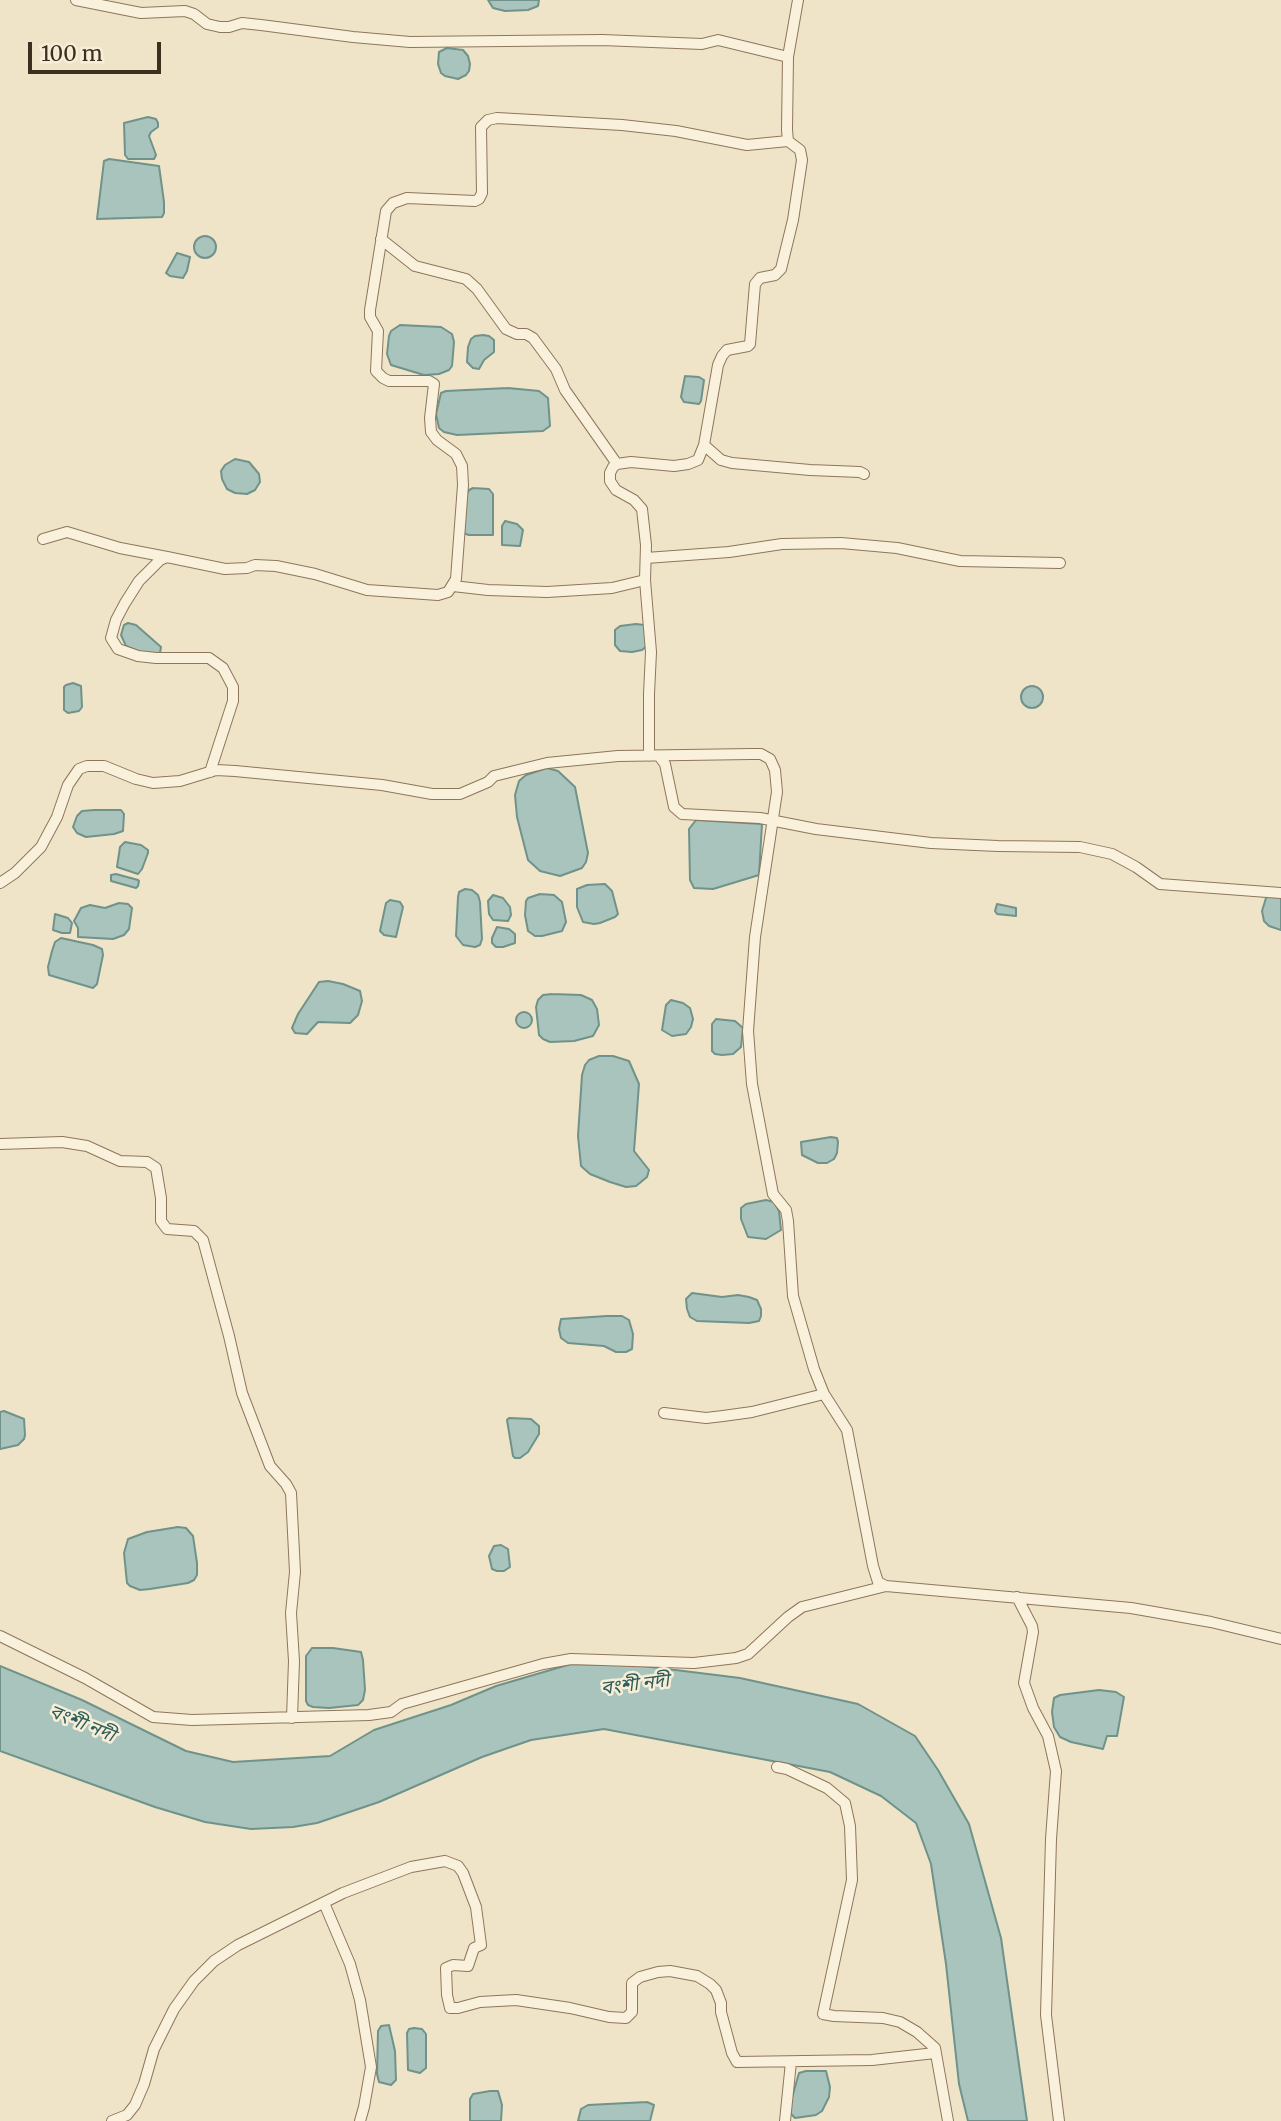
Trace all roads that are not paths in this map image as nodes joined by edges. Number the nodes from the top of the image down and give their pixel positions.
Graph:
1 (76, 0) edge
2 (798, 0) edge
3 (788, 57) junction
4 (788, 141) junction
5 (380, 240) junction
6 (704, 445) junction
7 (617, 464) junction
8 (864, 474) dead end
9 (43, 539) dead end
10 (167, 557) junction
11 (646, 558) junction
12 (1060, 563) dead end
13 (645, 580) junction
14 (453, 586) junction
15 (654, 756) junction
16 (210, 772) junction
17 (772, 820) junction
18 (0, 883) edge
19 (1281, 893) edge
20 (0, 1144) edge
21 (824, 1394) junction
22 (663, 1413) dead end
23 (886, 1586) junction
24 (1017, 1597) junction
25 (0, 1636) edge
26 (1281, 1639) edge
27 (292, 1718) junction
28 (777, 1767) dead end
29 (324, 1903) junction
30 (935, 2053) junction
31 (791, 2062) junction
32 (112, 2121) edge
33 (360, 2121) edge
34 (785, 2121) edge
35 (948, 2121) edge
36 (1059, 2121) edge

1 - 3 street
2 - 3 street
3 - 4 street
4 - 5 street
4 - 6 street
5 - 7 street
5 - 14 street
6 - 7 street
6 - 8 street
7 - 11 street
9 - 10 street
10 - 14 street
10 - 16 street
11 - 12 street
11 - 13 street
13 - 14 street
13 - 15 street
15 - 16 street
15 - 17 street
15 - 17 street
16 - 18 street
17 - 19 street
17 - 21 street
20 - 27 street
21 - 22 street
21 - 23 street
23 - 24 street
23 - 27 street
24 - 26 street
24 - 36 street
25 - 27 street
28 - 30 street
29 - 31 street
29 - 32 street
29 - 33 street
30 - 31 street
30 - 35 street
31 - 34 street

